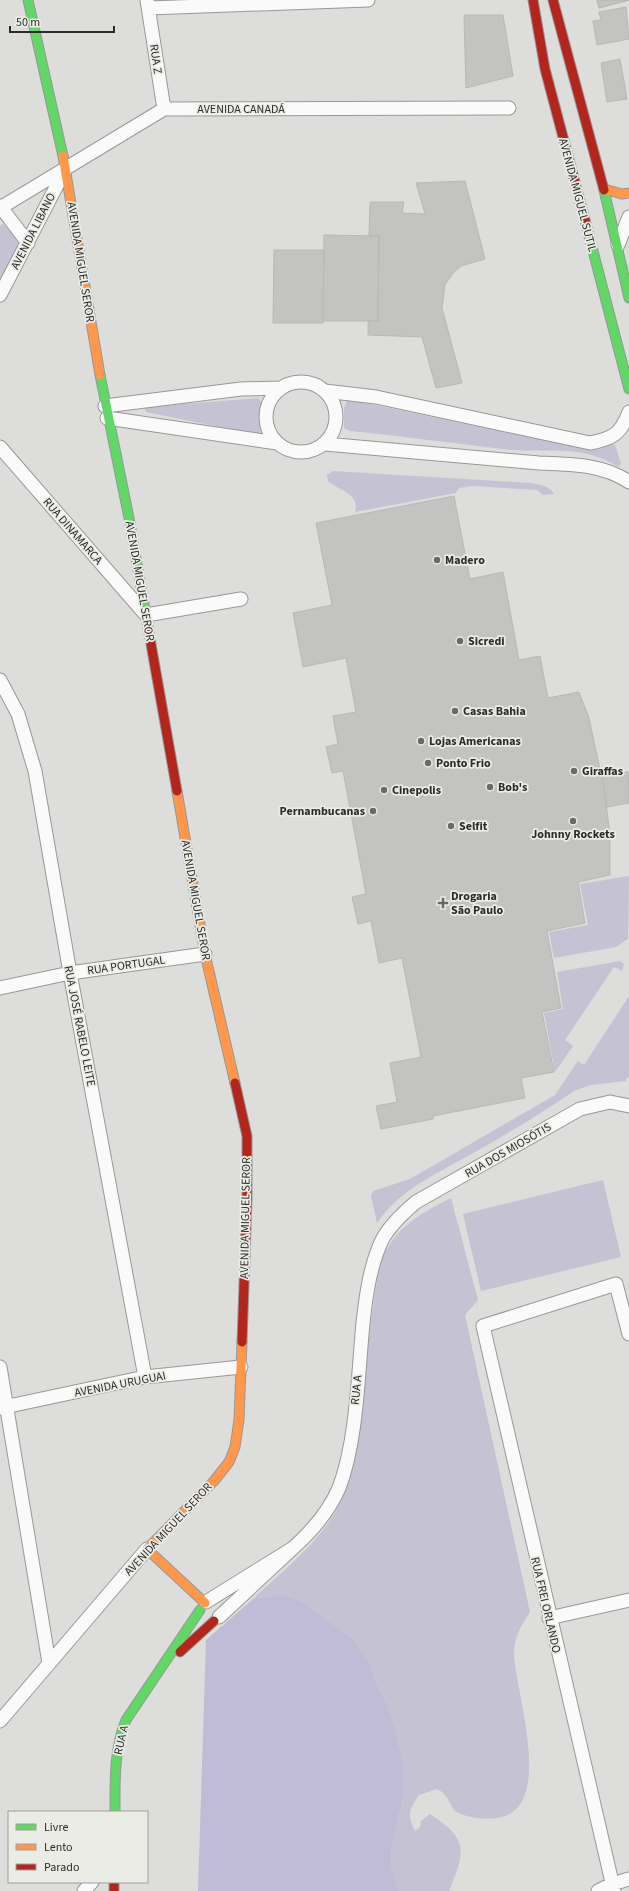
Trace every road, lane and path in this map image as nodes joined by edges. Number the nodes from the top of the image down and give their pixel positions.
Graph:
1 (28, 0) edge
2 (368, 0) edge
3 (533, 0) edge
4 (553, 0) edge
5 (329, 1) edge
6 (148, 4) edge
7 (509, 108) dead end
8 (164, 109) junction
9 (66, 168) junction
10 (604, 189) junction
11 (629, 192) edge
12 (0, 207) edge
13 (629, 217) edge
14 (28, 243) junction
15 (618, 245) junction
16 (0, 294) edge
17 (629, 298) edge
18 (281, 388) junction
19 (629, 389) edge
20 (325, 391) junction
21 (106, 412) junction
22 (629, 412) edge
23 (277, 443) junction
24 (325, 444) junction
25 (0, 447) edge
26 (629, 482) edge
27 (241, 599) dead end
28 (146, 615) junction
29 (0, 680) edge
30 (205, 954) junction
31 (70, 973) junction
32 (0, 988) edge
33 (629, 1106) edge
34 (396, 1220) joint
35 (629, 1334) edge
36 (0, 1367) edge
37 (241, 1367) junction
38 (145, 1377) junction
39 (4, 1407) edge
40 (293, 1548) junction
41 (147, 1549) junction
42 (629, 1600) edge
43 (204, 1605) junction
44 (549, 1618) junction
45 (216, 1619) junction
46 (49, 1663) junction
47 (155, 1677) junction
48 (0, 1721) edge
49 (115, 1811) edge
50 (629, 1879) edge
51 (91, 1883) edge
52 (613, 1887) edge
53 (84, 1891) edge
54 (598, 1891) edge

1 - 9 main road, AVENIDA MIGUEL SEROR
2 - 5 street
3 - 19 main road, AVENIDA MIGUEL SUTIL
4 - 10 main road
5 - 6 street
6 - 8 street, RUA Z
7 - 8 street, AVENIDA CANADÁ
8 - 9 street
9 - 12 street
9 - 14 street, AVENIDA LIBANO
9 - 21 main road, AVENIDA MIGUEL SEROR
10 - 11 main road
10 - 15 main road
12 - 14 street
13 - 15 street
14 - 16 street, AVENIDA LIBANO
15 - 17 main road
18 - 20 street
18 - 21 street
18 - 23 street
20 - 22 street
20 - 24 street
21 - 23 street
21 - 28 main road, AVENIDA MIGUEL SEROR
23 - 24 street
24 - 26 street
25 - 28 street, RUA DINAMARCA
27 - 28 street
28 - 30 main road, AVENIDA MIGUEL SEROR
29 - 31 street, RUA JOSÉ RABELO LEITE
30 - 31 street, RUA PORTUGAL
30 - 37 main road, AVENIDA MIGUEL SEROR
31 - 32 street, RUA PORTUGAL
31 - 38 street, RUA JOSÉ RABELO LEITE
33 - 34 street, RUA DOS MIOSÓTIS
34 - 40 street, RUA A
35 - 44 street, RUA FREI ORLANDO
36 - 39 street
37 - 38 street, AVENIDA URUGUAI
37 - 41 main road, AVENIDA MIGUEL SEROR
38 - 39 street, AVENIDA URUGUAI
39 - 46 street
40 - 43 street, RUA A
40 - 45 street, RUA A
41 - 43 main road
41 - 46 street, AVENIDA MIGUEL SEROR
42 - 44 street
43 - 45 main road
43 - 45 main road
43 - 47 main road, RUA A
44 - 52 street, RUA FREI ORLANDO
45 - 47 main road, RUA A
46 - 48 street, AVENIDA MIGUEL SEROR
47 - 49 main road, RUA A
50 - 52 street
51 - 53 street
52 - 54 street

